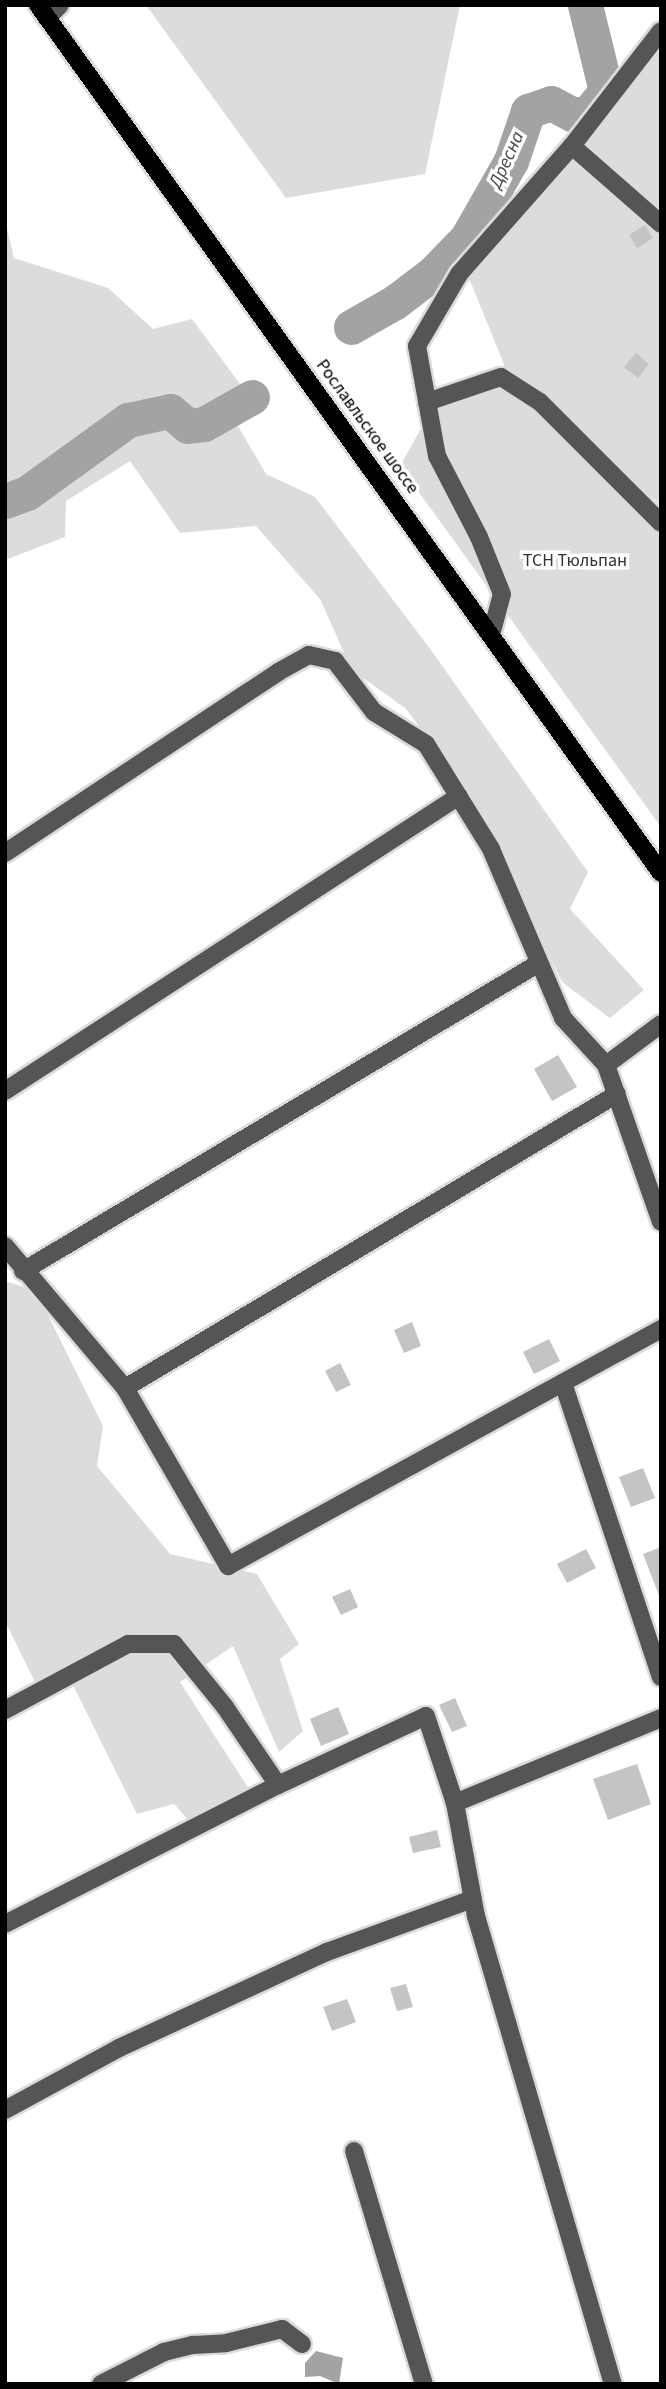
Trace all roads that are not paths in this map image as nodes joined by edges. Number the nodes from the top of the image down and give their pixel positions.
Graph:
1 (48, 9) edge
2 (661, 31) edge
3 (572, 146) junction
4 (661, 224) edge
5 (427, 402) junction
6 (661, 523) edge
7 (491, 635) junction
8 (459, 796) junction
9 (5, 853) edge
10 (661, 873) edge
11 (539, 963) junction
12 (661, 1024) edge
13 (606, 1065) junction
14 (5, 1091) edge
15 (617, 1094) junction
16 (661, 1222) edge
17 (5, 1246) edge
18 (23, 1271) junction
19 (661, 1329) edge
20 (563, 1383) junction
21 (125, 1388) junction
22 (661, 1677) edge
23 (5, 1710) edge
24 (661, 1718) edge
25 (278, 1785) junction
26 (454, 1803) junction
27 (473, 1899) junction
28 (5, 1924) edge
29 (5, 2110) edge
30 (354, 2151) dead end
31 (302, 2344) dead end
32 (101, 2384) edge
33 (424, 2384) edge
34 (613, 2384) edge

1 - 7 main road, Рославльское шоссе
2 - 3 lane
3 - 4 lane
3 - 5 lane
5 - 6 lane
5 - 7 lane
7 - 10 main road, Рославльское шоссе
8 - 9 lane
8 - 11 lane
8 - 14 lane
11 - 13 lane
11 - 18 lane
12 - 13 lane
13 - 15 lane
15 - 16 lane
15 - 21 lane
17 - 18 lane
18 - 21 lane
19 - 20 lane
20 - 21 lane
20 - 22 lane
23 - 25 lane
24 - 26 lane
25 - 26 lane
25 - 28 lane
26 - 27 lane
27 - 29 lane
27 - 34 lane
30 - 33 lane
31 - 32 lane

